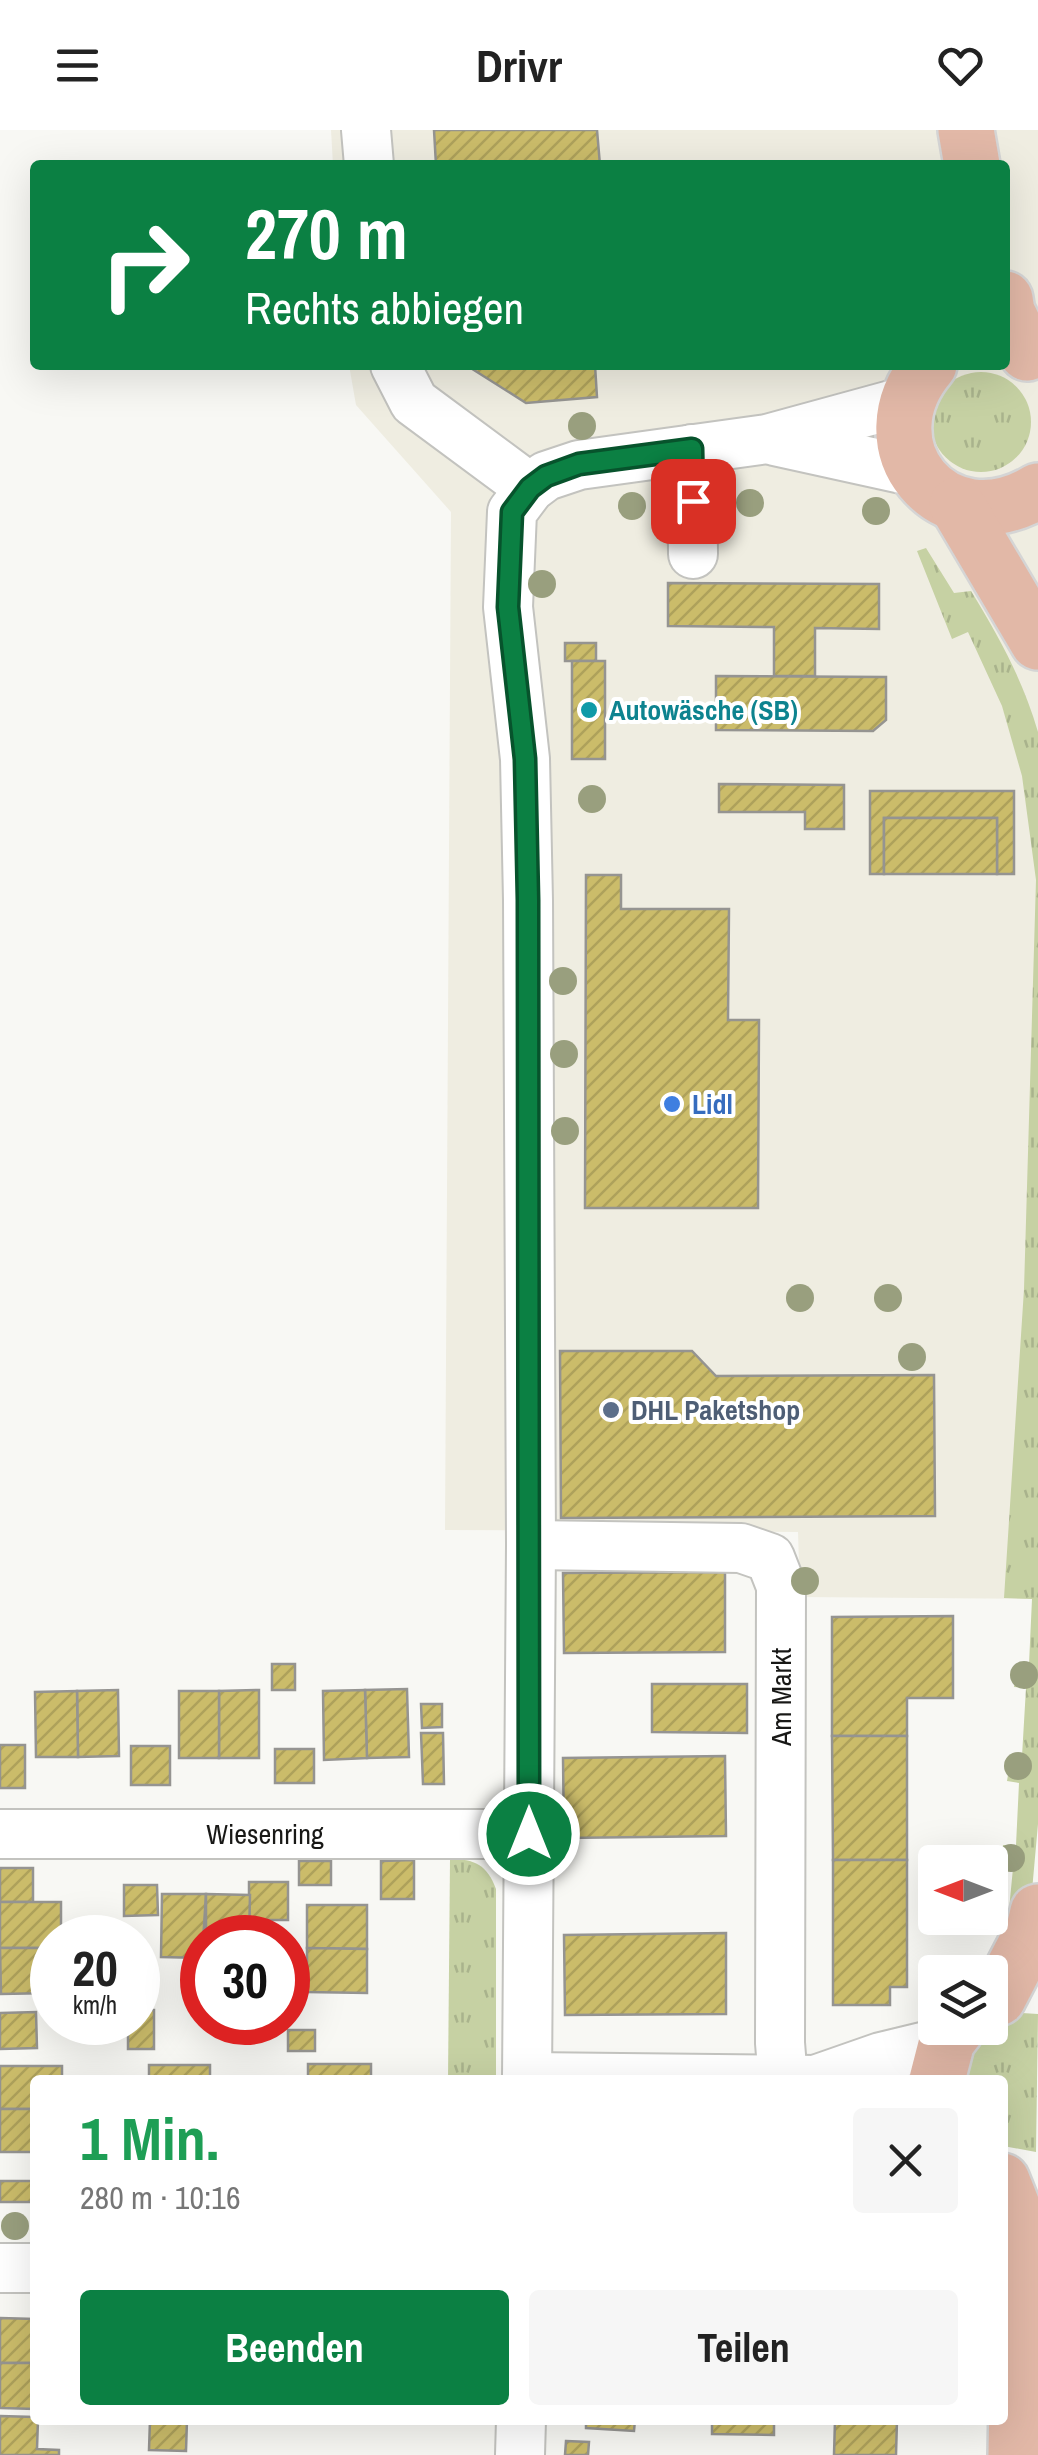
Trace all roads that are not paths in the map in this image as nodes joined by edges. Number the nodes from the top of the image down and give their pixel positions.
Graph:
1 (366, 130) edge
2 (966, 130) edge
3 (369, 160) edge
4 (971, 160) edge
5 (1010, 318) edge
6 (1023, 354) edge
7 (398, 370) edge
8 (922, 374) edge
9 (766, 439) junction
10 (692, 449) junction
11 (530, 488) junction
12 (937, 488) junction
13 (1038, 492) edge
14 (693, 554) dead end
15 (1038, 642) edge
16 (531, 1545) junction
17 (0, 1834) edge
18 (529, 1834) junction
19 (1038, 1912) edge
20 (1008, 1973) edge
21 (918, 2044) edge
22 (527, 2075) edge
23 (783, 2075) edge
24 (833, 2075) edge
25 (1008, 2172) edge
26 (1038, 2174) edge
27 (1008, 2196) edge
28 (0, 2268) edge
29 (30, 2268) edge
30 (1038, 2396) edge
31 (521, 2425) edge
32 (520, 2455) edge
33 (1016, 2455) edge
34 (1027, 2455) edge

1 - 3 street
2 - 4 main road
5 - 6 main road
7 - 11 street
8 - 9 street
8 - 12 main road
9 - 10 street
9 - 12 street
10 - 11 street
10 - 14 street
11 - 16 street
12 - 13 main road
12 - 15 main road
16 - 18 street
16 - 23 street, Am Markt
17 - 18 street, Wiesenring
18 - 22 street
19 - 20 main road
21 - 24 street
25 - 26 main road
27 - 33 main road
28 - 29 street
30 - 34 main road
31 - 32 street

